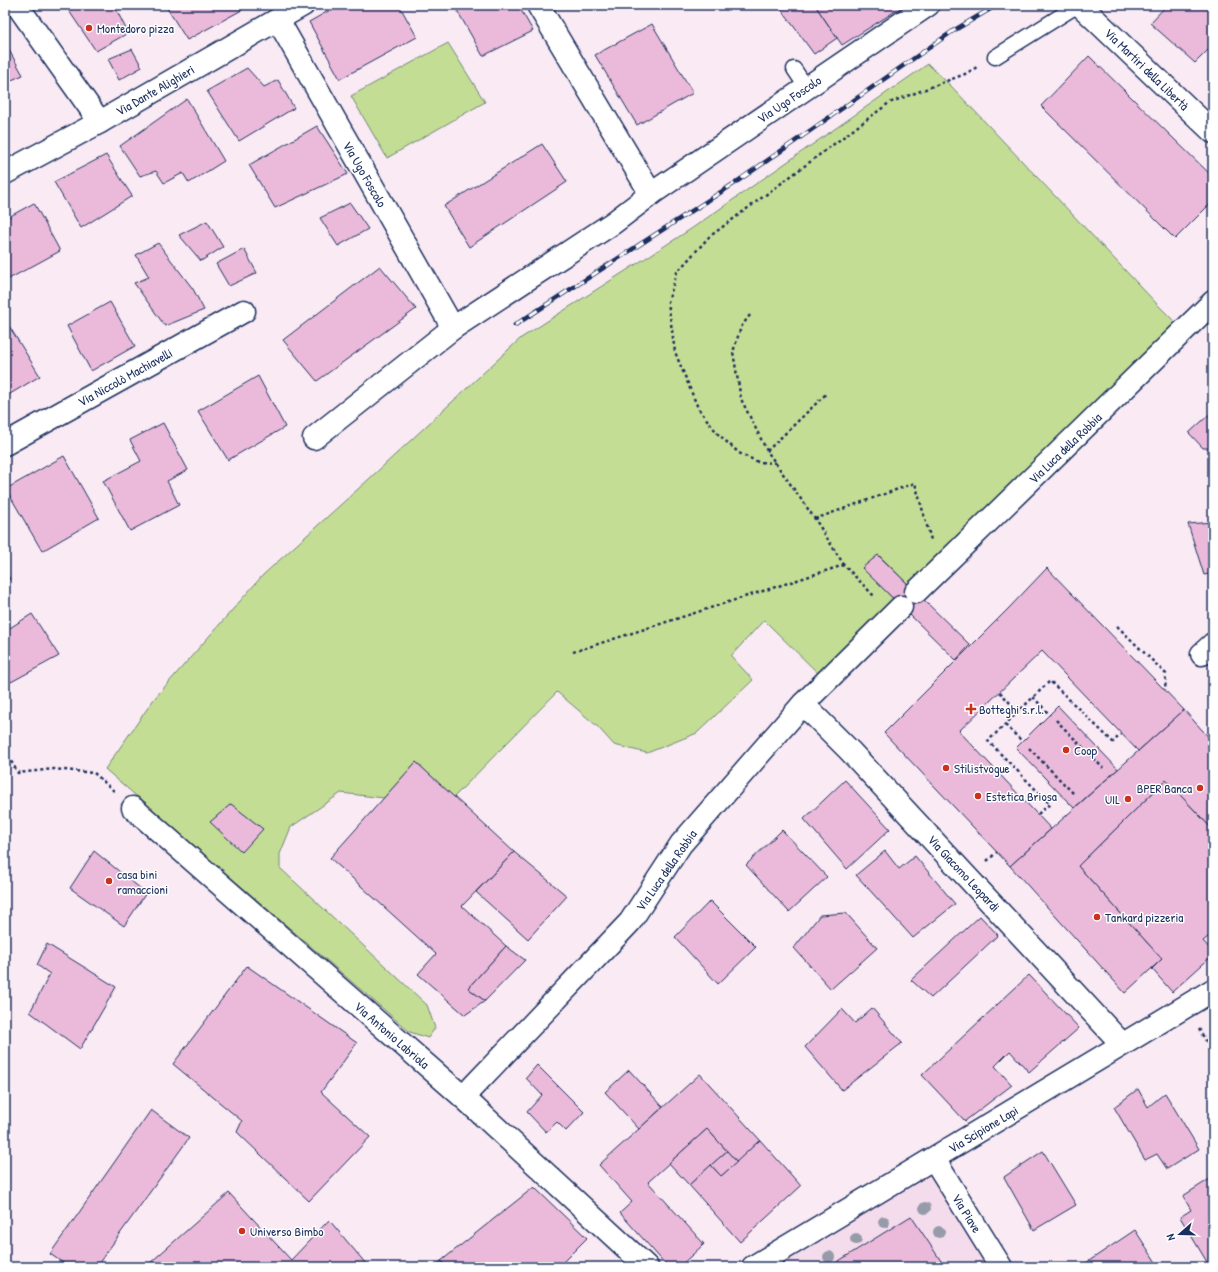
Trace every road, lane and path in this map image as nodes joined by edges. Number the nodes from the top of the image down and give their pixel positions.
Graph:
1 (17, 5) edge
2 (303, 5) edge
3 (538, 5) edge
4 (928, 5) edge
5 (1079, 5) edge
6 (278, 20) junction
7 (995, 57) joint
8 (794, 69) dead end
9 (806, 88) junction
10 (100, 122) junction
11 (1213, 132) edge
12 (5, 173) edge
13 (651, 194) junction
14 (1213, 302) edge
15 (244, 311) dead end
16 (750, 315) dead end
17 (453, 328) junction
18 (827, 393) dead end
19 (314, 438) dead end
20 (5, 444) edge
21 (767, 451) junction
22 (776, 463) junction
23 (815, 519) junction
24 (844, 566) junction
25 (940, 569) junction
26 (904, 605) junction
27 (1117, 626) dead end
28 (573, 652) dead end
29 (1165, 690) dead end
30 (1000, 692) dead end
31 (1033, 697) junction
32 (803, 704) junction
33 (1018, 712) junction
34 (1050, 714) dead end
35 (1056, 720) dead end
36 (1005, 725) junction
37 (1121, 734) dead end
38 (1022, 741) dead end
39 (1029, 748) dead end
40 (5, 751) edge
41 (1102, 768) dead end
42 (94, 773) dead end
43 (1074, 794) dead end
44 (133, 808) dead end
45 (1038, 814) dead end
46 (1213, 943) edge
47 (1209, 947) dead end
48 (1213, 990) edge
49 (1122, 1044) junction
50 (463, 1097) junction
51 (934, 1159) junction
52 (994, 1264) edge
53 (647, 1267) edge
54 (753, 1267) edge

1 - 10 street
2 - 6 street, Via Dante Alighieri
3 - 13 street
4 - 9 street, Via Ugo Foscolo
5 - 7 lane
5 - 11 street, Via Martiri della Libertà
6 - 10 street, Via Dante Alighieri
6 - 17 street, Via Ugo Foscolo
7 - 22 path
8 - 9 lane
9 - 13 street, Via Ugo Foscolo
10 - 12 street, Via Dante Alighieri
13 - 17 street, Via Ugo Foscolo
14 - 25 street, Via Luca della Robbia
15 - 20 street, Via Niccolò Machiavelli
16 - 21 path
17 - 19 street, Via Ugo Foscolo
18 - 21 path
21 - 22 path
22 - 23 path
23 - 24 path
23 - 25 path
24 - 26 path
24 - 28 path
25 - 26 street, Via Luca della Robbia
26 - 32 street, Via Luca della Robbia
27 - 29 path
30 - 33 path
31 - 33 path
31 - 34 path
31 - 37 path
32 - 49 street, Via Giacomo Leopardi
32 - 50 street, Via Luca della Robbia
33 - 36 path
35 - 41 path
36 - 38 path
36 - 45 path
39 - 43 path
40 - 42 path
44 - 50 street, Via Antonio Labriola
46 - 47 path
48 - 49 street, Via Scipione Lapi
49 - 51 street, Via Scipione Lapi
50 - 53 street, Via Antonio Labriola
51 - 52 street, Via Piave
51 - 54 street, Via Scipione Lapi

